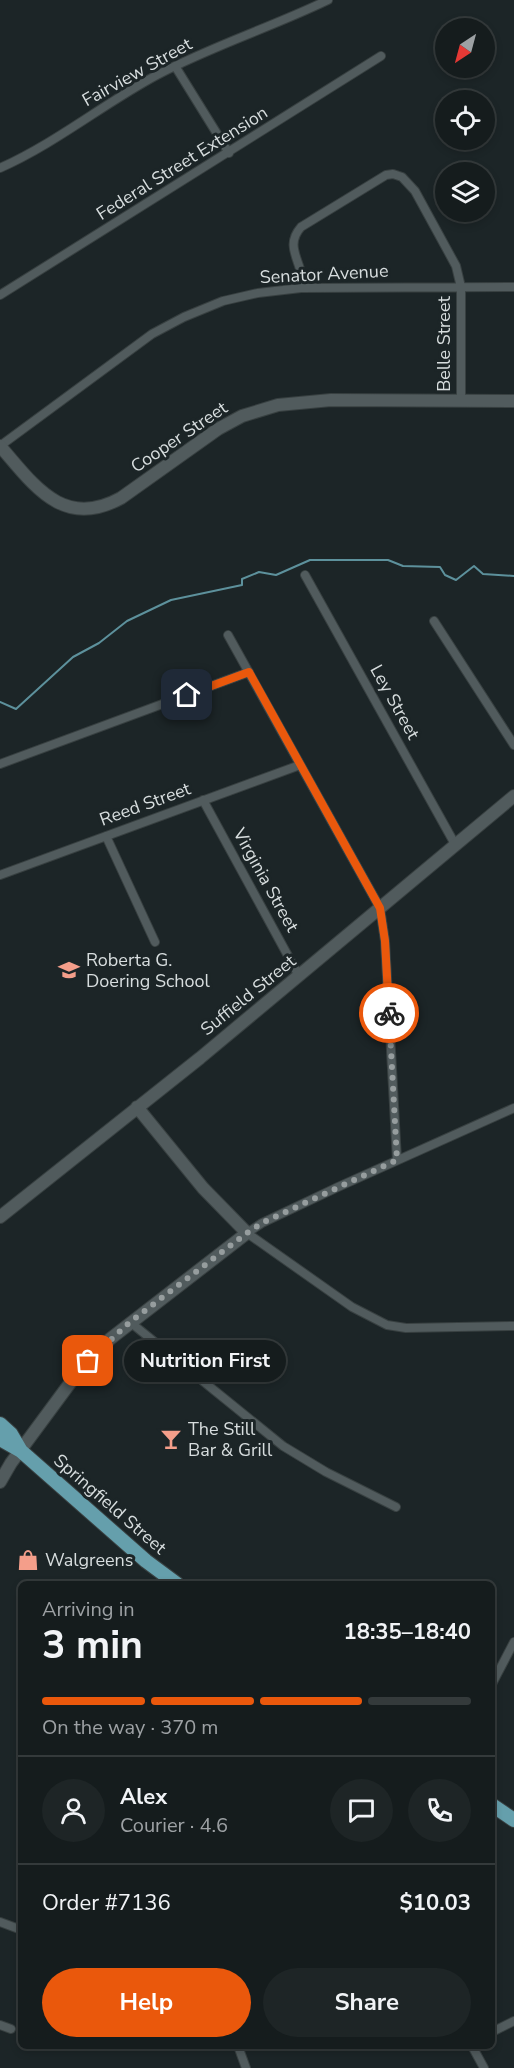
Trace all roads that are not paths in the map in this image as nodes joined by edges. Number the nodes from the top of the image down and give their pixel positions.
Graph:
1 (328, 0) edge
2 (381, 56) dead end
3 (175, 66) junction
4 (229, 153) junction
5 (0, 168) edge
6 (461, 287) junction
7 (514, 287) edge
8 (301, 288) junction
9 (0, 295) edge
10 (461, 401) junction
11 (514, 401) edge
12 (0, 446) edge
13 (305, 575) dead end
14 (434, 621) dead end
15 (228, 634) dead end
16 (249, 672) junction
17 (514, 745) edge
18 (0, 764) edge
19 (300, 765) junction
20 (514, 796) edge
21 (203, 800) junction
22 (106, 836) junction
23 (456, 846) junction
24 (0, 875) edge
25 (380, 908) junction
26 (155, 942) dead end
27 (299, 976) junction
28 (137, 1107) junction
29 (514, 1108) edge
30 (397, 1160) junction
31 (0, 1217) edge
32 (247, 1233) junction
33 (130, 1322) junction
34 (514, 1326) edge
35 (0, 1424) edge
36 (0, 1439) edge
37 (21, 1451) junction
38 (0, 1482) edge
39 (396, 1507) dead end
40 (173, 1581) edge
41 (514, 1642) edge
42 (495, 1678) edge
43 (495, 1807) edge
44 (514, 1820) edge
45 (0, 1922) edge
46 (18, 1929) edge
47 (514, 2021) edge
48 (0, 2025) edge
49 (11, 2029) dead end
50 (495, 2030) edge
51 (239, 2049) edge
52 (473, 2049) edge
53 (246, 2068) edge
54 (484, 2068) edge

1 - 3 street, Fairview Street
2 - 4 street, Federal Street Extension
3 - 4 street
3 - 5 street, Fairview Street
4 - 9 street, Federal Street Extension
6 - 7 street, Senator Avenue
6 - 8 street, Senator Avenue
6 - 8 street, Belle Street
6 - 10 street, Belle Street
8 - 12 street, Senator Avenue
10 - 11 street, Cooper Street
10 - 12 street, Cooper Street
13 - 23 street, Ley Street
14 - 17 street
15 - 16 street
16 - 18 street
16 - 19 street
19 - 21 street, Reed Street
19 - 25 street
20 - 23 street, Suffield Street
21 - 22 street, Reed Street
21 - 27 street, Virginia Street
22 - 24 street, Reed Street
22 - 26 street
23 - 25 street, Suffield Street
25 - 27 street, Suffield Street
25 - 30 street
27 - 28 street, Suffield Street
28 - 31 street, Suffield Street
28 - 32 street
29 - 30 street
30 - 32 street
32 - 33 street
32 - 34 street
33 - 37 street
33 - 39 street
35 - 37 main road, Springfield Street
36 - 37 main road, Springfield Street
37 - 38 street
37 - 40 main road, Springfield Street
41 - 42 street
43 - 44 main road
45 - 46 street
47 - 50 street
48 - 49 street
51 - 53 street
52 - 54 street

